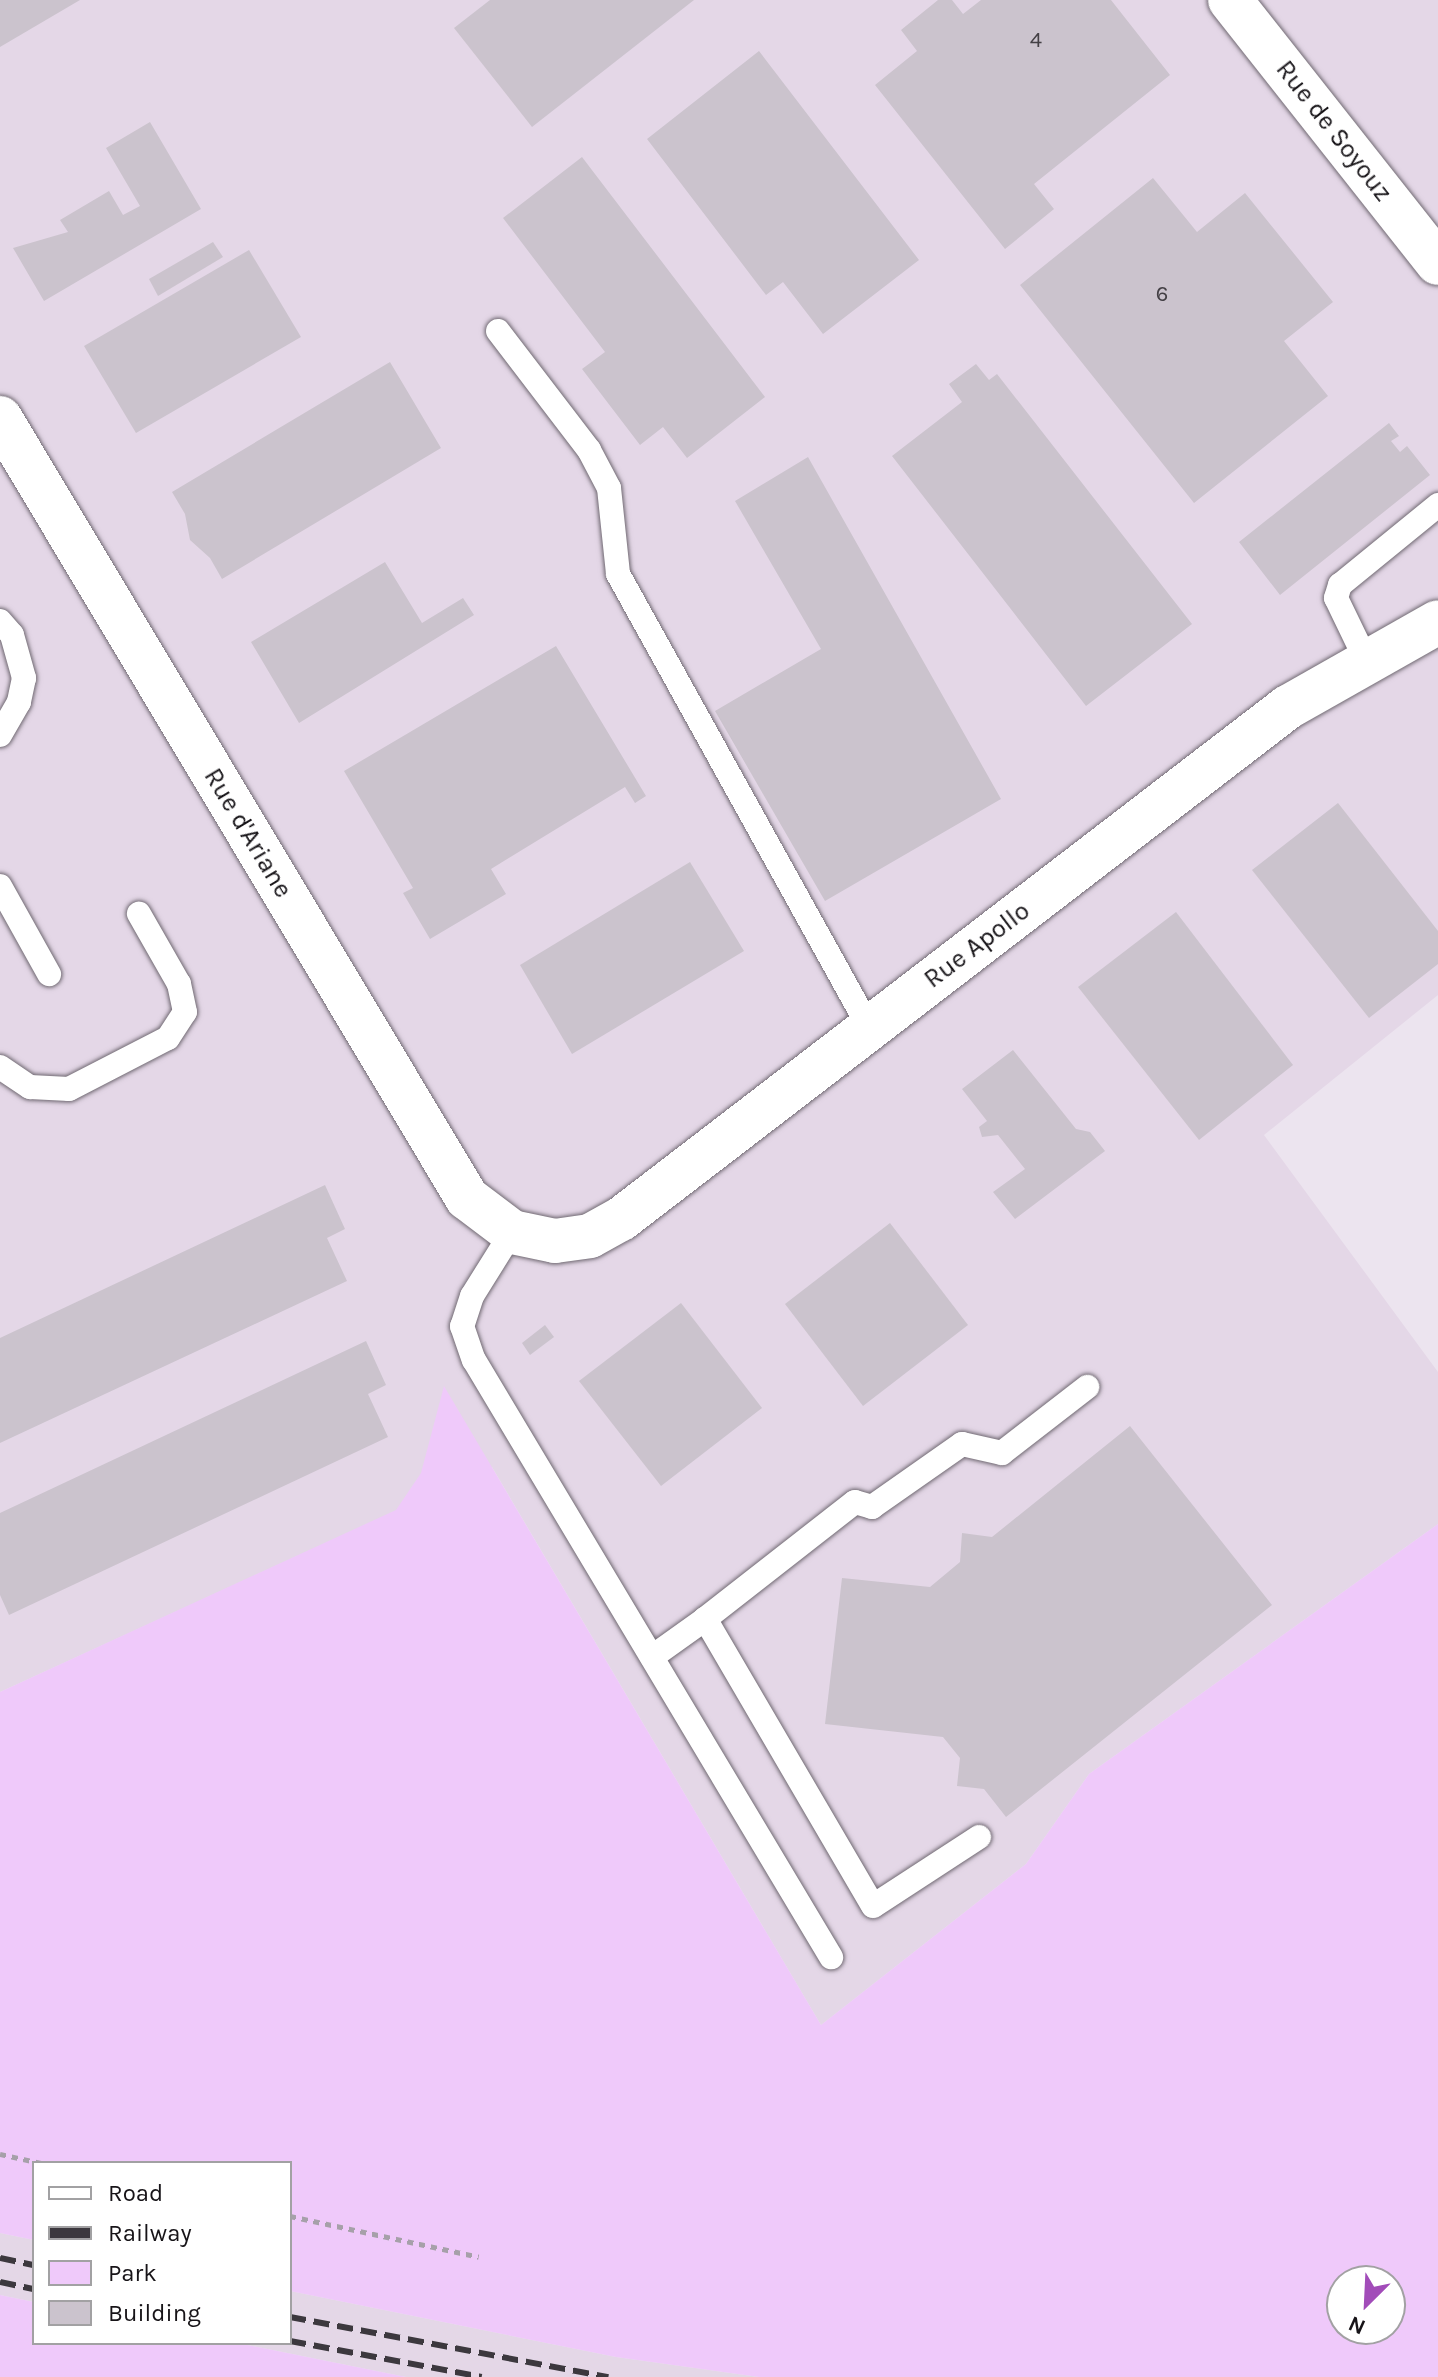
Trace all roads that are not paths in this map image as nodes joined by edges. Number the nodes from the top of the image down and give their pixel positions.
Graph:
1 (1230, 0) edge
2 (1438, 263) edge
3 (498, 331) dead end
4 (0, 418) edge
5 (14, 474) edge
6 (1438, 505) edge
7 (0, 621) edge
8 (1438, 622) edge
9 (1366, 660) junction
10 (0, 735) edge
11 (0, 886) edge
12 (139, 914) dead end
13 (49, 974) dead end
14 (869, 1027) junction
15 (0, 1067) edge
16 (512, 1232) junction
17 (1087, 1387) dead end
18 (705, 1619) junction
19 (652, 1657) junction
20 (979, 1837) dead end
21 (831, 1957) dead end

1 - 2 street, Rue de Soyouz
3 - 14 lane
4 - 5 street, Rue d'Ariane
5 - 16 street, Rue d'Ariane
6 - 9 lane
7 - 10 lane
8 - 9 street, Rue Apollo
9 - 14 street, Rue Apollo
11 - 13 lane
12 - 15 lane
14 - 16 street, Rue Apollo
16 - 19 lane
17 - 18 lane
18 - 19 lane
18 - 20 lane
19 - 21 lane

